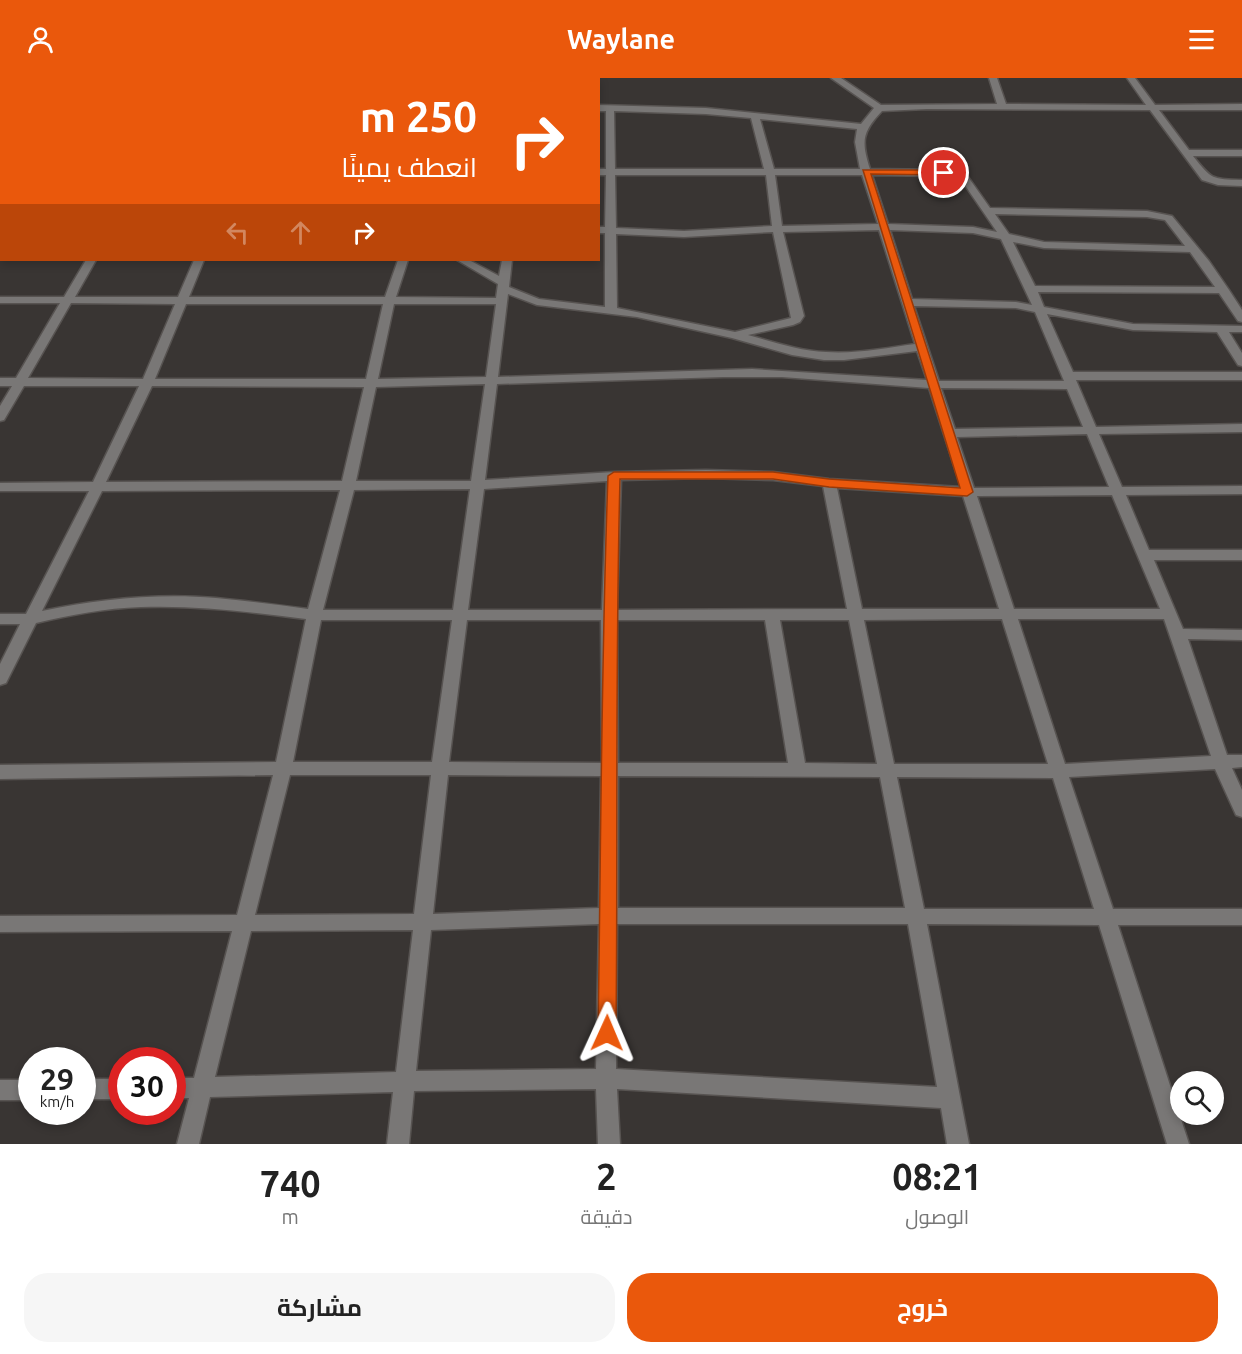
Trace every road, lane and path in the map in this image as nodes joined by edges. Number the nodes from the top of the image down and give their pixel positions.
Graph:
1 (835, 78) edge
2 (993, 78) edge
3 (1131, 78) edge
4 (1002, 107) junction
5 (1242, 107) edge
6 (600, 108) edge
7 (610, 108) junction
8 (879, 108) junction
9 (1152, 108) junction
10 (755, 117) junction
11 (862, 127) junction
12 (1186, 153) junction
13 (1242, 153) edge
14 (600, 172) edge
15 (612, 172) junction
16 (770, 172) junction
17 (866, 172) junction
18 (1242, 183) edge
19 (987, 211) junction
20 (883, 227) junction
21 (777, 229) junction
22 (600, 230) edge
23 (612, 230) junction
24 (1006, 238) junction
25 (1194, 249) junction
26 (90, 261) edge
27 (199, 261) edge
28 (403, 261) edge
29 (463, 261) edge
30 (507, 261) edge
31 (1031, 289) junction
32 (1223, 290) junction
33 (503, 291) junction
34 (66, 299) junction
35 (182, 299) junction
36 (0, 300) edge
37 (389, 302) junction
38 (908, 303) junction
39 (1039, 308) junction
40 (612, 311) junction
41 (1242, 319) edge
42 (1221, 329) junction
43 (1242, 329) edge
44 (734, 335) junction
45 (921, 347) junction
46 (1242, 362) edge
47 (1242, 376) edge
48 (22, 381) junction
49 (148, 381) junction
50 (491, 381) junction
51 (1069, 381) junction
52 (0, 382) edge
53 (372, 383) junction
54 (933, 384) junction
55 (0, 417) edge
56 (1242, 428) edge
57 (1091, 431) junction
58 (948, 433) junction
59 (614, 476) junction
60 (829, 483) junction
61 (477, 485) junction
62 (99, 486) junction
63 (348, 486) junction
64 (0, 487) edge
65 (1242, 490) edge
66 (1118, 491) junction
67 (967, 492) junction
68 (1146, 555) junction
69 (1242, 555) edge
70 (772, 614) junction
71 (855, 614) junction
72 (1170, 614) junction
73 (314, 615) junction
74 (609, 615) junction
75 (1008, 615) junction
76 (460, 616) junction
77 (0, 619) edge
78 (29, 620) junction
79 (1178, 634) junction
80 (1242, 635) edge
81 (0, 679) edge
82 (1242, 761) edge
83 (1221, 762) junction
84 (283, 768) junction
85 (610, 768) junction
86 (440, 769) junction
87 (798, 770) junction
88 (885, 770) junction
89 (1060, 771) junction
90 (0, 772) edge
91 (1242, 810) edge
92 (609, 916) junction
93 (916, 916) junction
94 (1107, 916) junction
95 (1242, 917) edge
96 (424, 922) junction
97 (0, 924) edge
98 (242, 924) junction
99 (606, 1079) junction
100 (405, 1080) junction
101 (186, 1088) edge
102 (201, 1088) junction
103 (0, 1090) edge
104 (18, 1090) edge
105 (949, 1098) junction
106 (188, 1144) edge
107 (398, 1144) edge
108 (609, 1144) edge
109 (958, 1144) edge
110 (1178, 1144) edge

1 - 8 street
2 - 4 street
3 - 9 street
4 - 8 street
4 - 9 street
5 - 9 street
6 - 7 street
7 - 10 street
7 - 15 street
8 - 11 street
9 - 12 street
10 - 11 street
10 - 16 street
11 - 17 street
12 - 13 street
12 - 18 street
14 - 15 street
15 - 16 street
15 - 23 street
16 - 17 street
16 - 21 street
17 - 19 street
17 - 20 street
19 - 24 street
19 - 25 street
20 - 21 street
20 - 24 street
20 - 38 street
21 - 23 street
21 - 44 street
22 - 23 street
23 - 40 street
24 - 25 street
24 - 31 street
25 - 32 street
26 - 34 street
27 - 35 street
28 - 37 street
29 - 33 street
30 - 33 street
31 - 32 street
31 - 39 street
32 - 41 street
33 - 37 street
33 - 40 street
33 - 50 street
34 - 35 street
34 - 36 street
34 - 48 street
35 - 37 street
35 - 49 street
37 - 53 street
38 - 39 street
38 - 45 street
39 - 42 street
39 - 51 street
40 - 44 street
42 - 43 street
42 - 46 street
44 - 45 street
45 - 54 street
47 - 51 street
48 - 49 street
48 - 52 street
48 - 55 street
49 - 53 street
49 - 62 street
50 - 53 street
50 - 54 street
50 - 61 street
51 - 54 street
51 - 57 street
53 - 63 street
54 - 58 street
56 - 57 street
57 - 58 street
57 - 66 street
58 - 67 street
59 - 60 street
59 - 61 street
59 - 74 street
60 - 67 street
60 - 71 street
61 - 63 street
61 - 76 street
62 - 63 street
62 - 64 street
62 - 78 street
63 - 73 street
65 - 66 street
66 - 67 street
66 - 68 street
67 - 75 street
68 - 69 street
68 - 72 street
70 - 71 street
70 - 74 street
70 - 87 street
71 - 75 street
71 - 88 street
72 - 75 street
72 - 79 street
73 - 76 street
73 - 78 street
73 - 84 street
74 - 76 street
74 - 85 street
75 - 89 street
76 - 86 street
77 - 78 street
78 - 81 street
79 - 80 street
79 - 83 street
82 - 83 street
83 - 89 street
83 - 91 street
84 - 86 street
84 - 90 street
84 - 98 street
85 - 86 street
85 - 87 street
85 - 92 street
86 - 96 street
87 - 88 street
88 - 89 street
88 - 93 street
89 - 94 street
92 - 93 street
92 - 96 street
92 - 99 street
93 - 94 street
93 - 105 street
94 - 95 street
94 - 110 street
96 - 98 street
96 - 100 street
97 - 98 street
98 - 102 street
99 - 100 street
99 - 105 street
99 - 108 street
100 - 102 street
100 - 107 street
101 - 102 street
102 - 106 street
103 - 104 street
105 - 109 street

